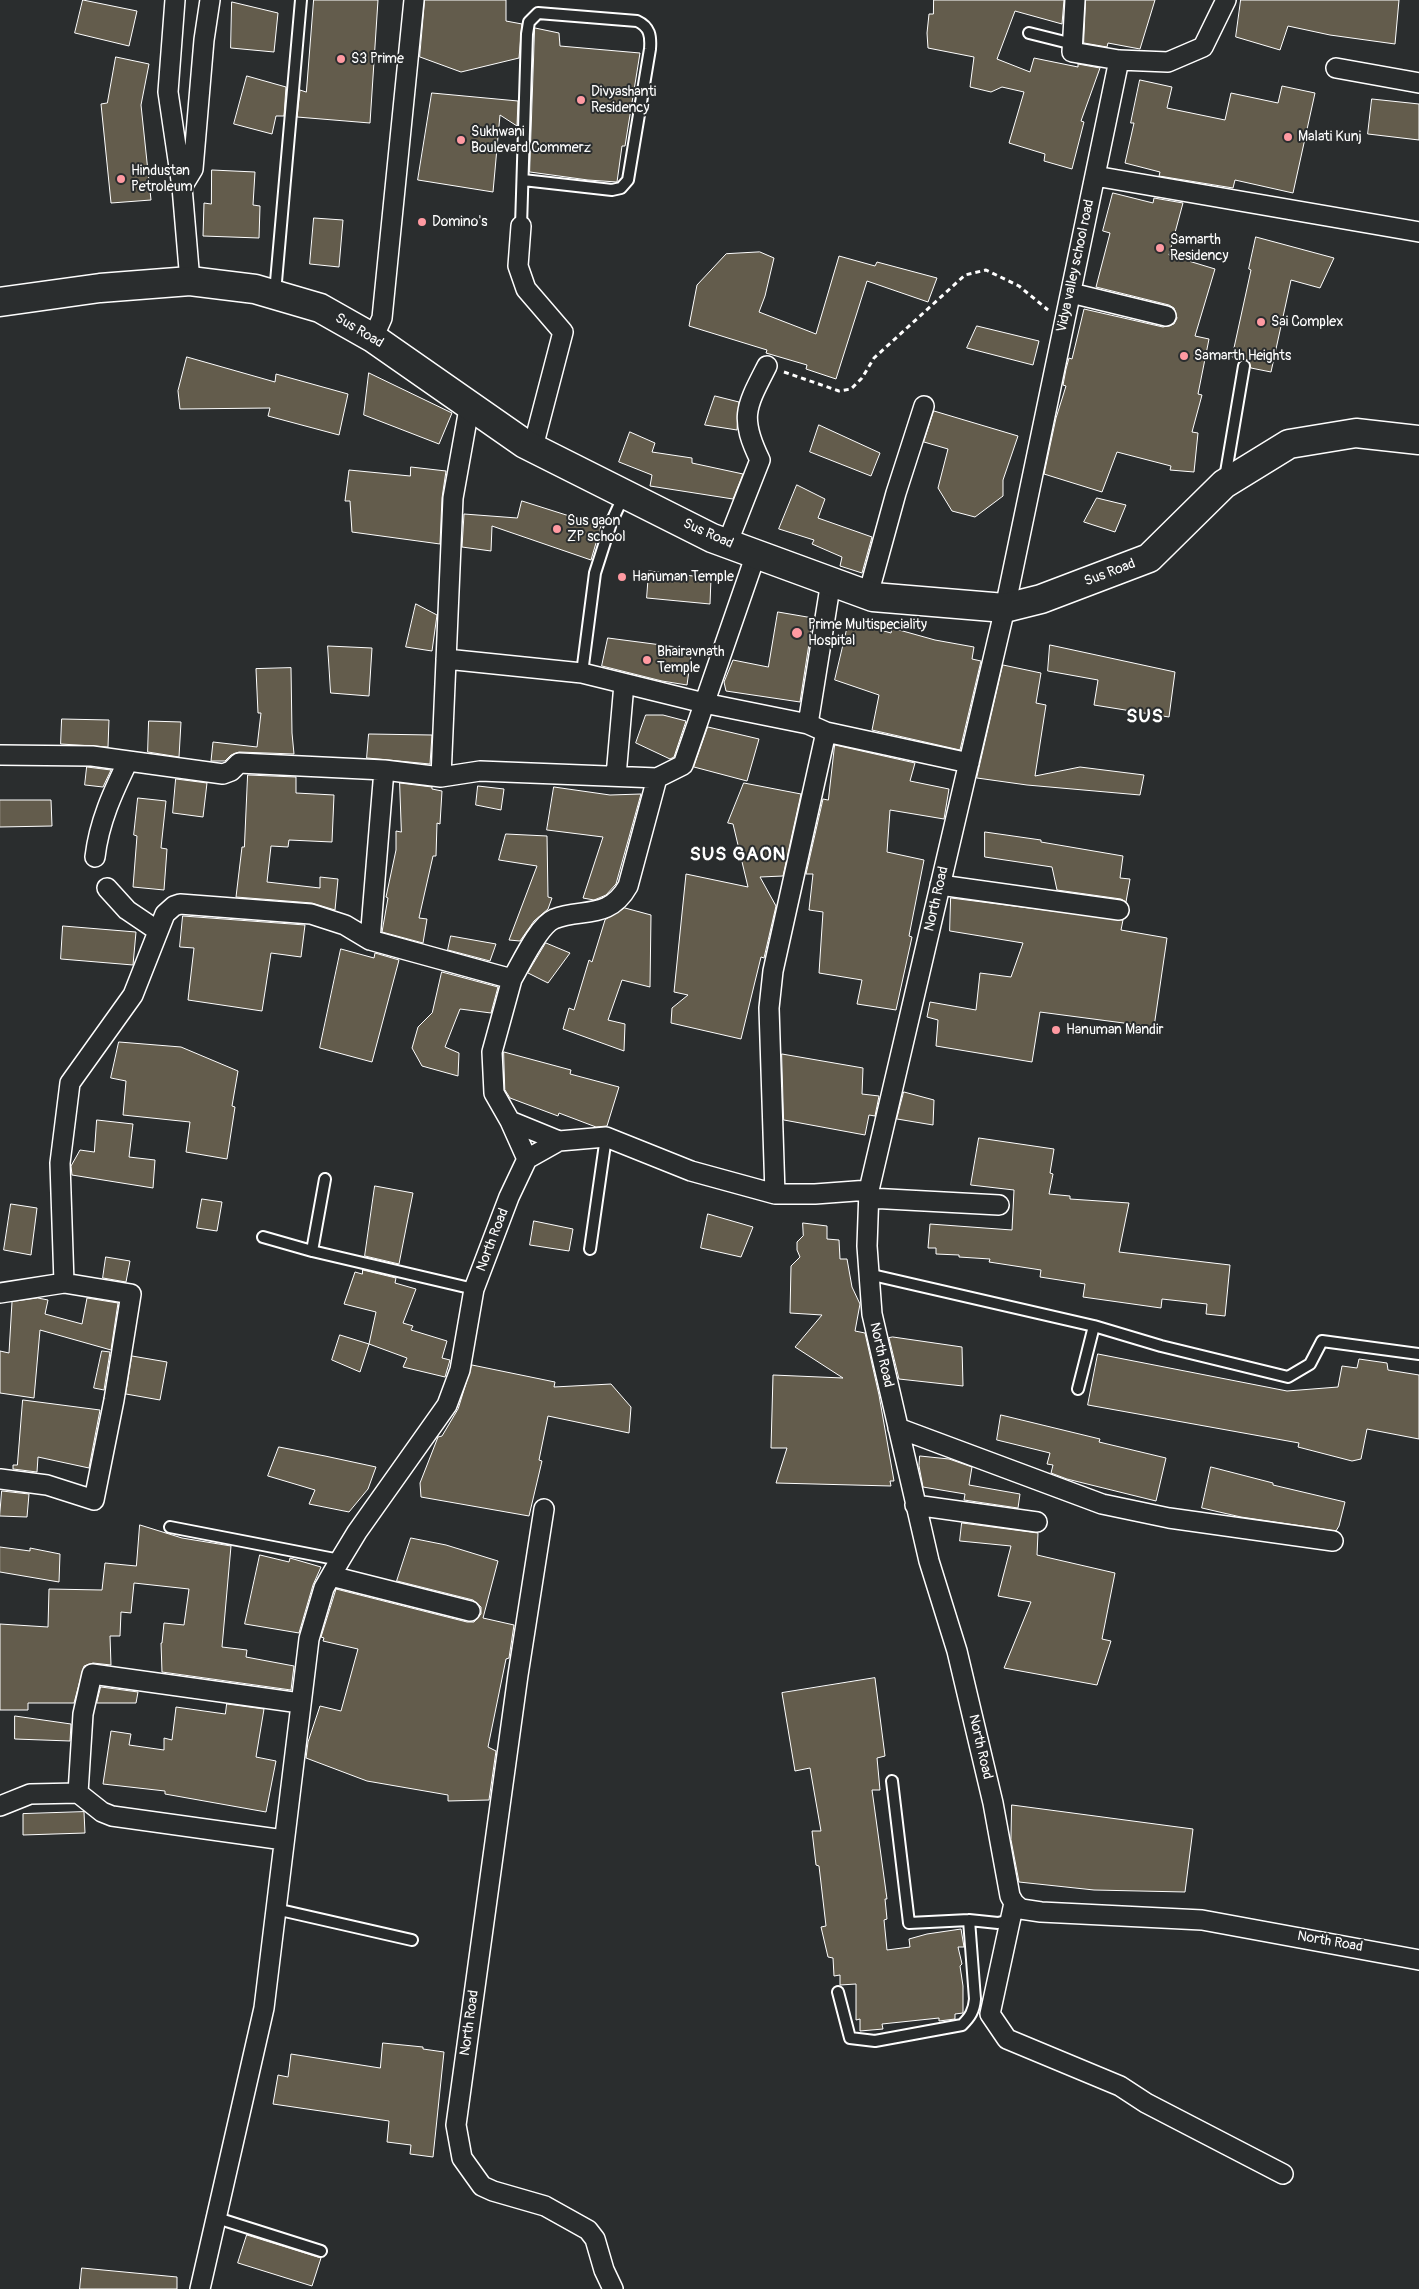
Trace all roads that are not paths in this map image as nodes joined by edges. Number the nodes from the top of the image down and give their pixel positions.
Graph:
1 (175, 0) edge
2 (210, 0) edge
3 (301, 0) edge
4 (414, 0) edge
5 (1075, 0) edge
6 (1226, 0) edge
7 (1029, 33) dead end
8 (1073, 44) junction
9 (1119, 60) junction
10 (1336, 68) dead end
11 (1419, 83) edge
12 (1095, 176) junction
13 (523, 180) junction
14 (182, 188) junction
15 (521, 226) joint
16 (1419, 232) edge
17 (190, 281) junction
18 (1071, 293) junction
19 (275, 294) junction
20 (0, 302) edge
21 (1166, 316) dead end
22 (373, 338) junction
23 (766, 366) road end
24 (1244, 366) dead end
25 (470, 403) junction
26 (924, 406) dead end
27 (1419, 440) edge
28 (533, 447) junction
29 (1224, 484) junction
30 (624, 494) junction
31 (726, 544) junction
32 (756, 554) junction
33 (831, 581) junction
34 (868, 595) junction
35 (1005, 608) junction
36 (446, 659) junction
37 (582, 673) junction
38 (624, 684) junction
39 (704, 703) junction
40 (808, 724) junction
41 (826, 732) junction
42 (0, 756) edge
43 (128, 761) junction
44 (969, 762) junction
45 (384, 770) junction
46 (441, 776) junction
47 (616, 776) junction
48 (657, 778) junction
49 (95, 857) dead end
50 (940, 884) junction
51 (107, 888) dead end
52 (1119, 910) dead end
53 (158, 931) junction
54 (370, 940) junction
55 (512, 979) junction
56 (510, 1121) junction
57 (606, 1137) junction
58 (559, 1141) junction
59 (527, 1160) junction
60 (325, 1180) dead end
61 (775, 1194) junction
62 (869, 1194) junction
63 (999, 1205) dead end
64 (263, 1237) dead end
65 (590, 1249) dead end
66 (312, 1251) junction
67 (868, 1274) junction
68 (64, 1283) junction
69 (474, 1289) junction
70 (0, 1293) edge
71 (1094, 1326) junction
72 (1419, 1354) edge
73 (1078, 1389) dead end
74 (898, 1428) junction
75 (0, 1480) edge
76 (915, 1505) junction
77 (544, 1509) dead end
78 (1037, 1522) dead end
79 (170, 1526) dead end
80 (1333, 1542) dead end
81 (336, 1568) junction
82 (470, 1611) dead end
83 (300, 1703) junction
84 (892, 1781) dead end
85 (78, 1793) junction
86 (0, 1806) edge
87 (284, 1840) junction
88 (276, 1909) junction
89 (1012, 1912) junction
90 (969, 1920) junction
91 (412, 1940) dead end
92 (1419, 1960) edge
93 (838, 1992) dead end
94 (1283, 2174) dead end
95 (217, 2218) junction
96 (321, 2251) dead end
97 (200, 2289) edge
98 (613, 2289) edge

1 - 14 street
2 - 14 street
3 - 19 lane
4 - 22 street
5 - 8 street
6 - 9 street
7 - 8 lane
8 - 9 street
9 - 12 street, Vidya valley school road
10 - 11 street
12 - 16 street
12 - 18 street, Vidya valley school road
13 - 13 lane
13 - 15 lane
14 - 17 street
15 - 28 street
17 - 19 main road, Sus Road
17 - 20 main road, Sus Road
18 - 21 street
18 - 35 street, Vidya valley school road
19 - 22 main road, Sus Road
22 - 25 main road, Sus Road
23 - 31 street
24 - 29 lane
25 - 28 main road, Sus Road
25 - 36 street
26 - 34 street
27 - 29 main road, Sus Road
28 - 30 main road, Sus Road
29 - 35 main road, Sus Road
30 - 31 main road, Sus Road
30 - 37 lane
31 - 32 main road, Sus Road
32 - 33 main road, Sus Road
32 - 39 street
33 - 34 main road, Sus Road
33 - 40 street
34 - 35 main road, Sus Road
35 - 44 street, North Road
36 - 37 street
36 - 46 street
37 - 38 street
38 - 39 street
38 - 47 street
39 - 40 street
39 - 48 street
40 - 41 street
41 - 44 street
41 - 61 street
42 - 43 street
43 - 45 street
43 - 49 street
44 - 50 street, North Road
45 - 46 street
45 - 54 street
46 - 47 street
47 - 48 street
48 - 55 street
50 - 52 street
50 - 62 street, North Road
51 - 53 street
53 - 54 street
53 - 68 street
54 - 55 street
55 - 56 street
56 - 58 street
56 - 59 street
57 - 58 street
57 - 61 street
57 - 65 lane
58 - 59 street
59 - 69 street, North Road
60 - 66 lane
61 - 62 street
62 - 63 street
62 - 67 street, North Road
64 - 66 lane
66 - 69 lane
67 - 71 lane
67 - 74 street, North Road
68 - 70 street
68 - 75 street
69 - 81 street, North Road
71 - 72 lane
71 - 73 lane
74 - 76 street, North Road
74 - 80 street
76 - 78 street
76 - 89 street, North Road
77 - 98 street, North Road
79 - 81 lane
81 - 82 street
81 - 83 street, North Road
83 - 85 street
83 - 87 street, North Road
84 - 90 lane
85 - 86 street
85 - 87 street
87 - 88 street, North Road
88 - 91 lane
88 - 95 street, North Road
89 - 90 lane
89 - 92 street, North Road
89 - 94 street
90 - 93 lane
95 - 96 lane
95 - 97 street, North Road

